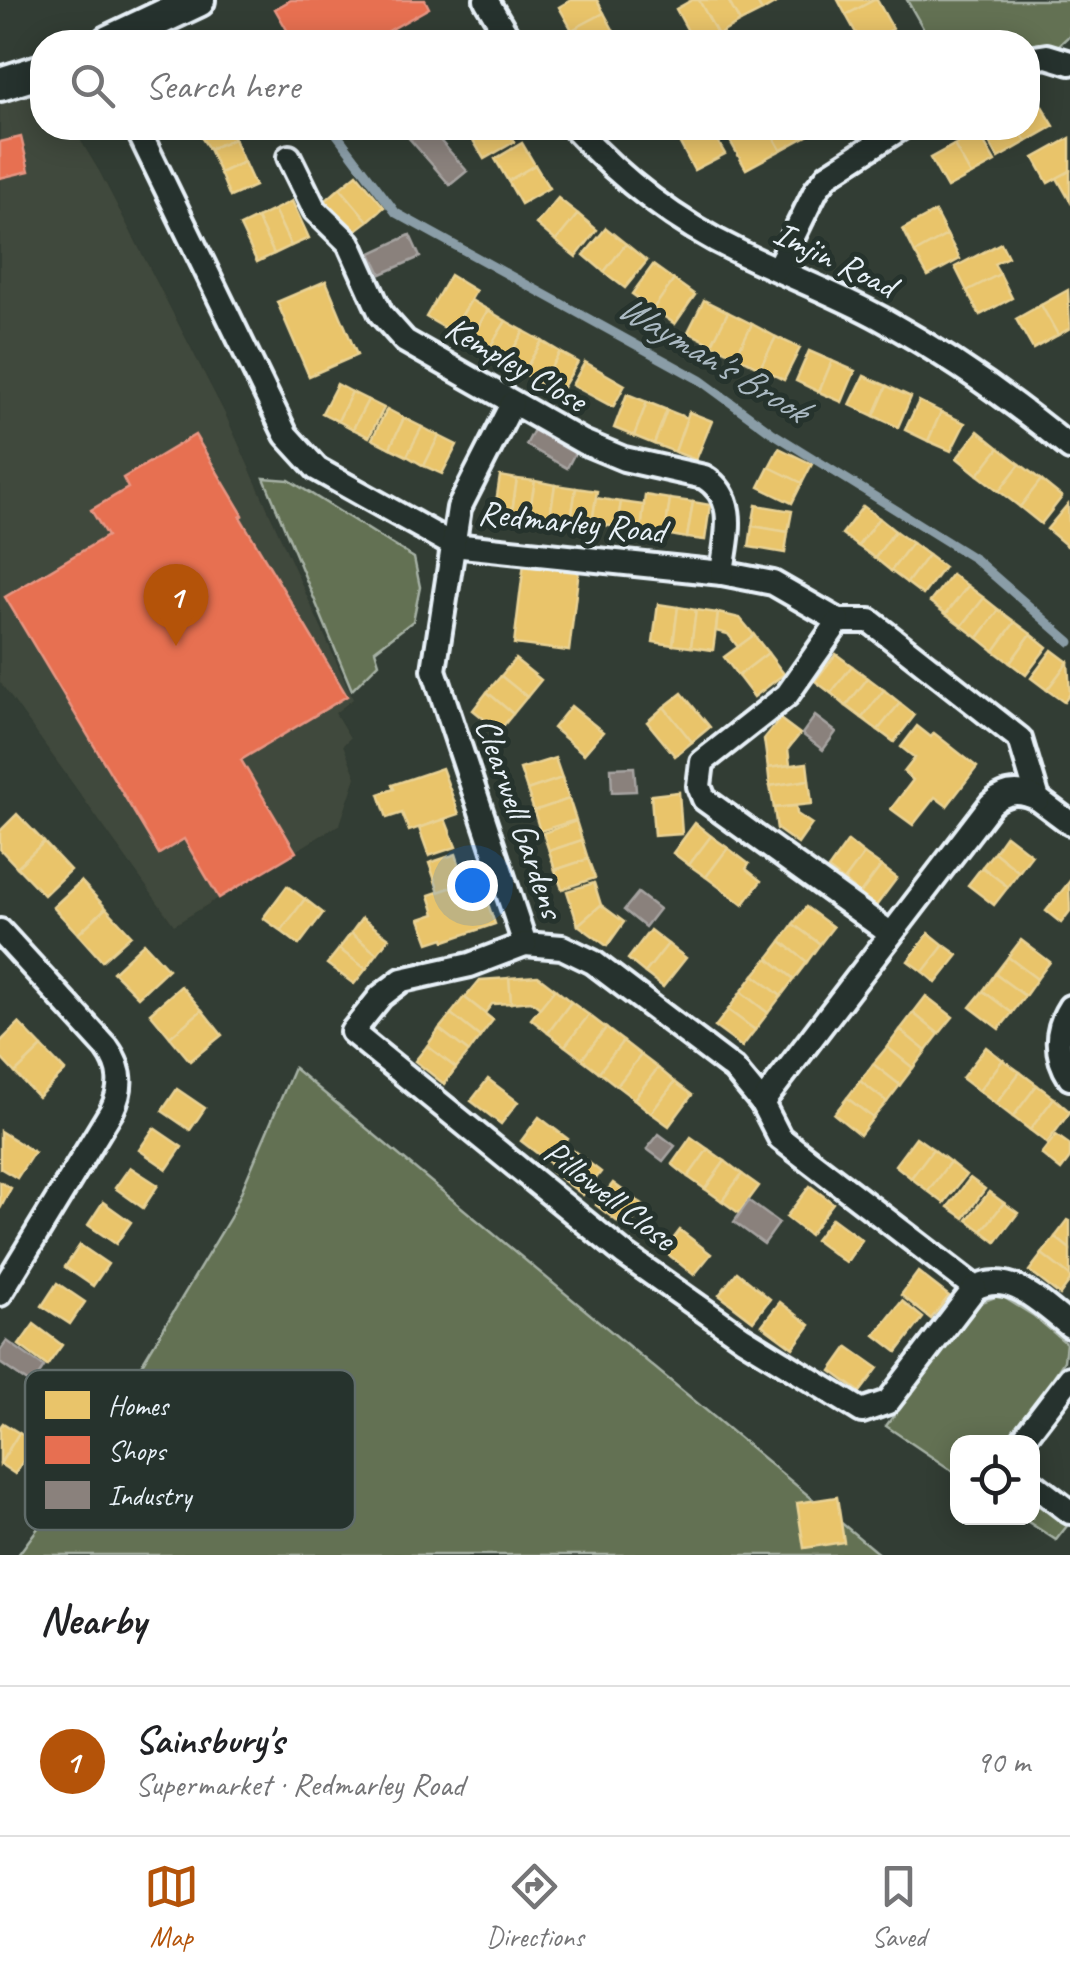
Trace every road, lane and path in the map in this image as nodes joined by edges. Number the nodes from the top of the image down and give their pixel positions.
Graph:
1 (198, 0) edge
2 (486, 0) edge
3 (134, 30) edge
4 (504, 30) edge
5 (1040, 57) edge
6 (1070, 64) edge
7 (30, 75) edge
8 (0, 84) edge
9 (143, 140) edge
10 (586, 140) edge
11 (882, 140) edge
12 (290, 157) dead end
13 (776, 268) junction
14 (512, 404) junction
15 (1070, 448) edge
16 (453, 544) junction
17 (722, 573) junction
18 (839, 621) junction
19 (1038, 799) junction
20 (1070, 823) edge
21 (0, 930) edge
22 (891, 934) junction
23 (524, 944) junction
24 (1070, 1007) edge
25 (1070, 1078) edge
26 (762, 1103) junction
27 (975, 1288) junction
28 (0, 1294) edge
29 (1070, 1326) edge
30 (1070, 1378) edge
31 (1026, 1435) edge
32 (1040, 1489) edge
33 (1070, 1512) edge

1 - 3 main road
2 - 4 street
5 - 6 street
7 - 8 main road
9 - 16 street, Redmarley Road
10 - 13 street, Imjin Road
11 - 13 street
12 - 14 street, Kempley Close
13 - 15 street, Imjin Road
14 - 16 street, Clearwell Gardens
14 - 17 street, Kempley Close
16 - 17 street, Redmarley Road
16 - 23 street, Clearwell Gardens
17 - 18 street, Redmarley Road
18 - 19 street, Redmarley Road
18 - 22 street
19 - 20 street
19 - 22 street
21 - 28 street
22 - 26 street
23 - 26 street, Clearwell Gardens
23 - 27 street, Pillowell Close
24 - 25 street
26 - 27 street, Clearwell Gardens
27 - 29 street
30 - 31 street
32 - 33 street

